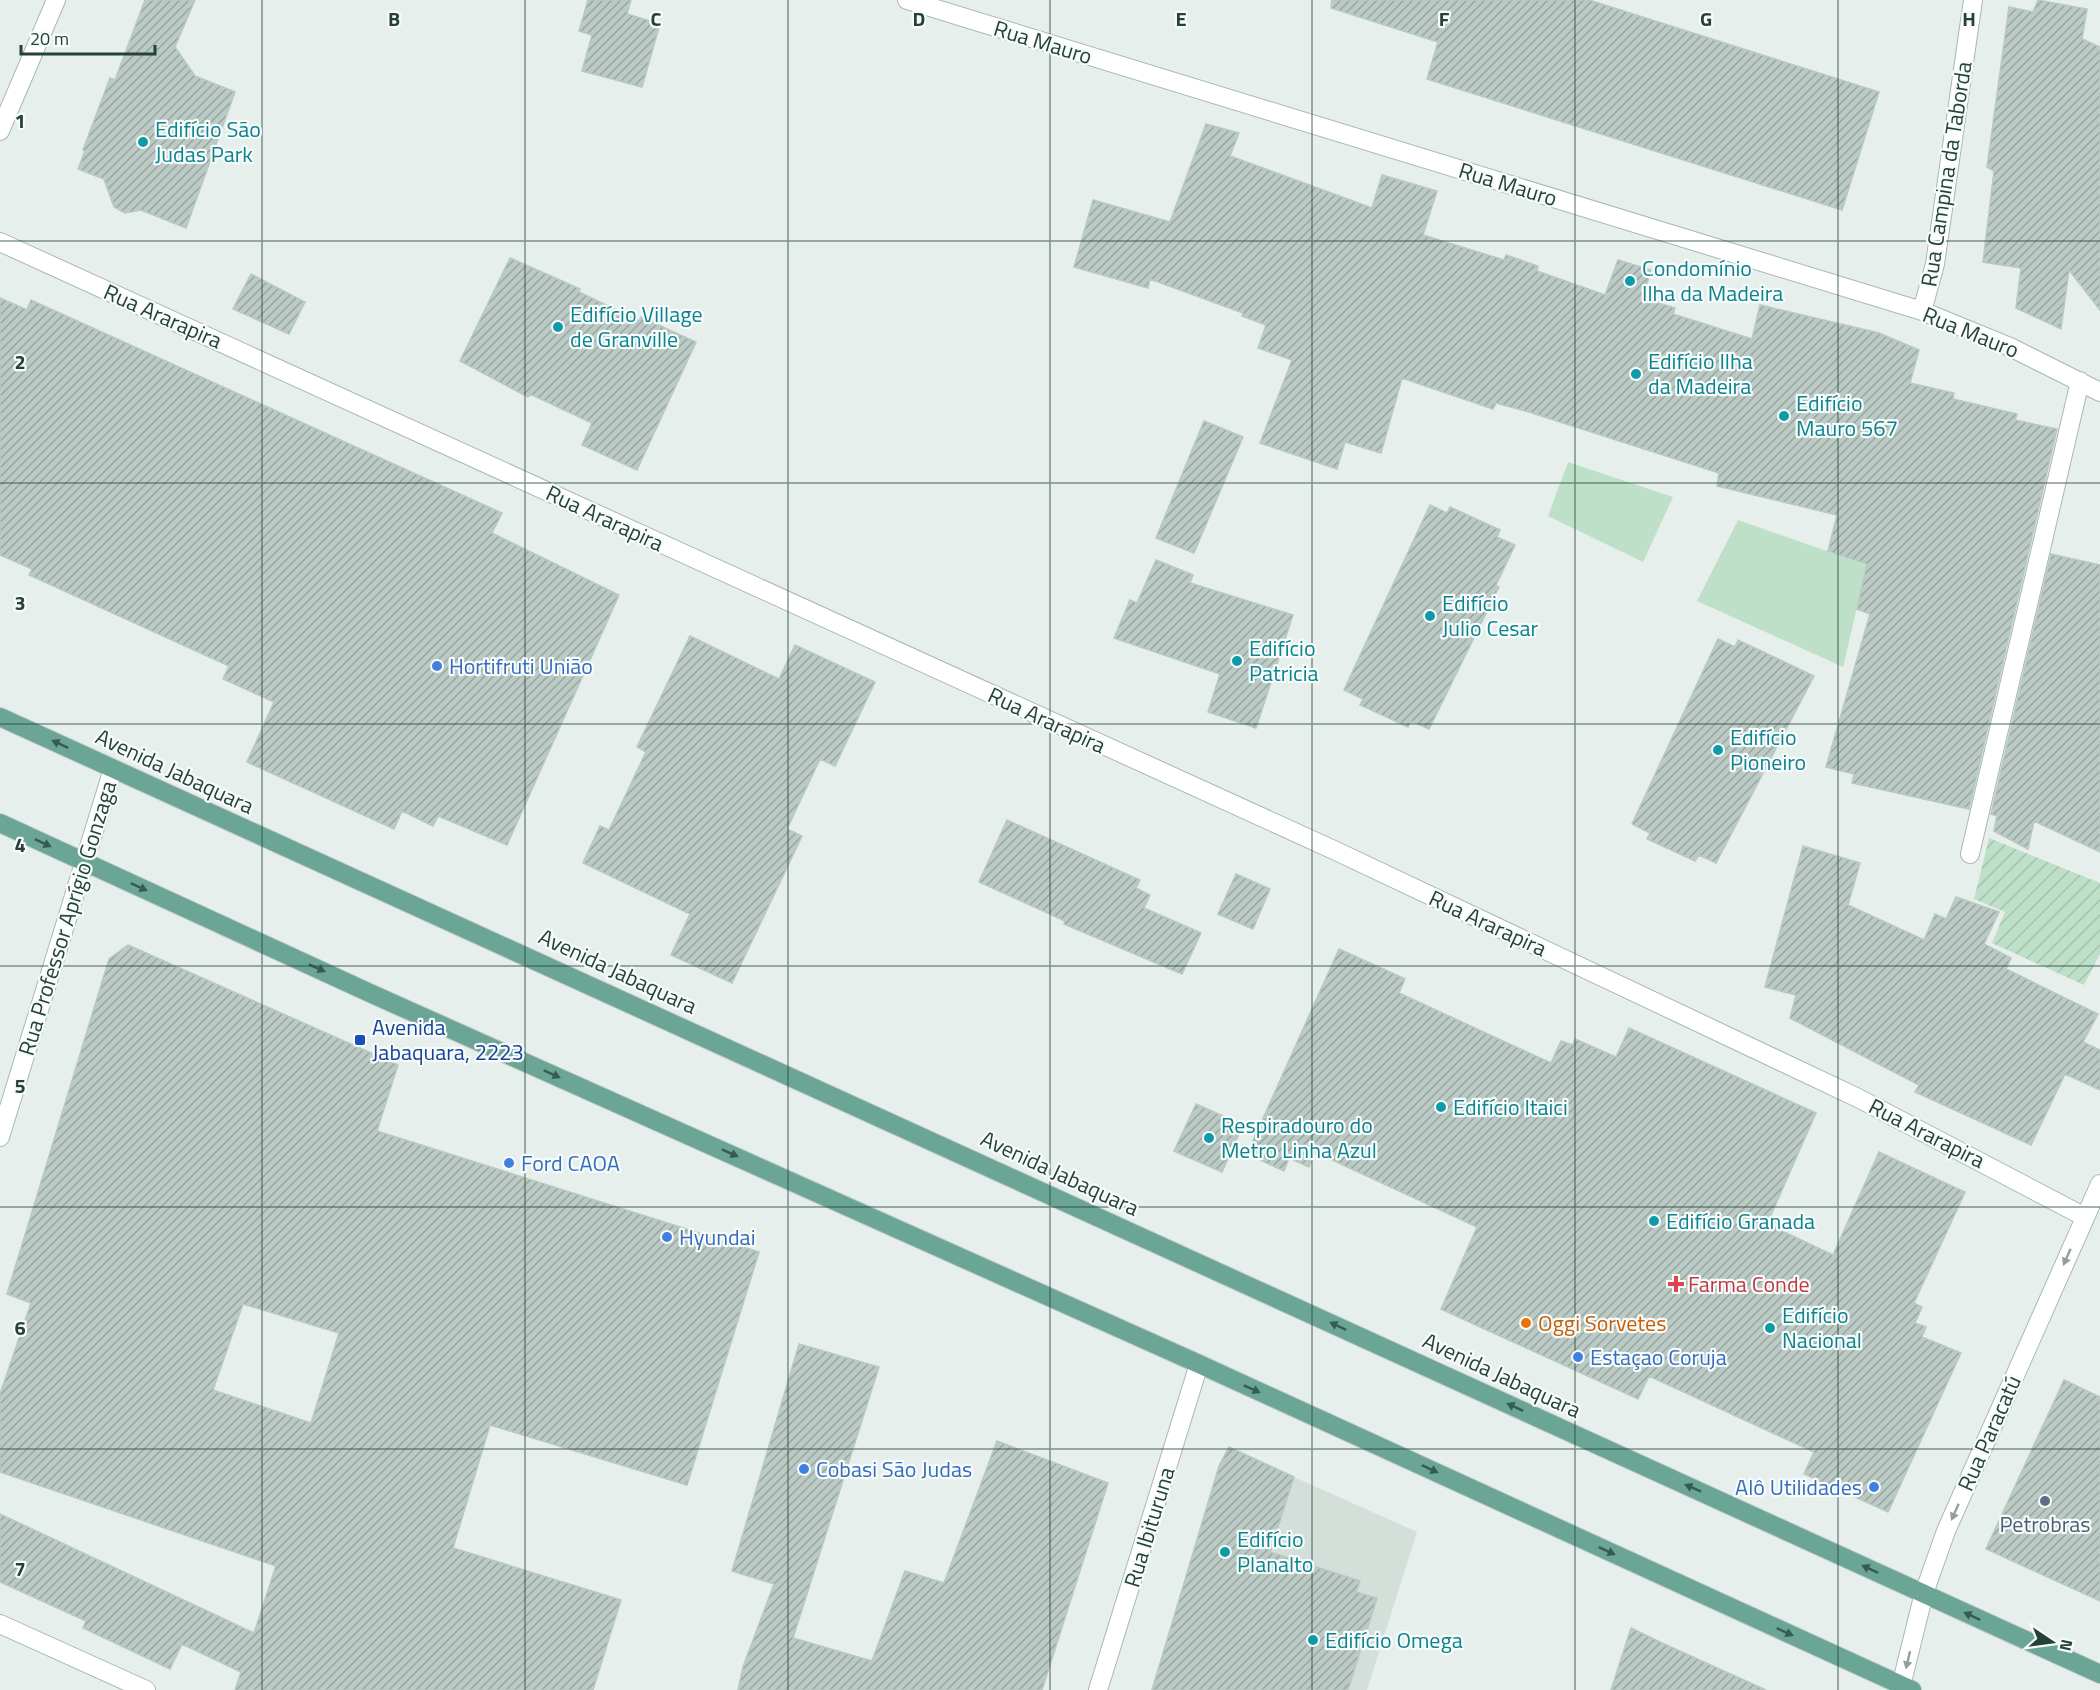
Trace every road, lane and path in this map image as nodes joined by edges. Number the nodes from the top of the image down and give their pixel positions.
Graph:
1 (56, 0) edge
2 (907, 0) edge
3 (1973, 0) edge
4 (0, 131) edge
5 (0, 242) edge
6 (1922, 311) junction
7 (2080, 381) junction
8 (2100, 392) edge
9 (0, 717) edge
10 (113, 768) junction
11 (0, 823) edge
12 (1970, 854) dead end
13 (86, 863) junction
14 (0, 1137) edge
15 (2100, 1184) edge
16 (2085, 1217) junction
17 (1199, 1364) junction
18 (1923, 1593) junction
19 (0, 1624) edge
20 (2100, 1674) edge
21 (1904, 1688) edge
22 (146, 1690) edge
23 (1098, 1690) edge

1 - 4 street
2 - 6 street, Rua Mauro
3 - 6 street, Rua Campina da Taborda
5 - 16 street, Rua Ararapira
6 - 7 street, Rua Mauro
7 - 8 street, Rua Mauro
7 - 12 street
10 -> 9 main road, Avenida Jabaquara
10 - 13 street, Rua Professor Aprígio Gonzaga
18 -> 10 main road, Avenida Jabaquara
11 -> 13 main road
13 - 14 street, Rua Professor Aprígio Gonzaga
13 -> 17 main road
15 - 16 street, Rua Paracatú
16 -> 18 street, Rua Paracatú
17 -> 21 main road
17 - 23 street, Rua Ibituruna
20 -> 18 main road, Avenida Jabaquara
18 -> 21 street, Rua Paracatú
19 - 22 street

